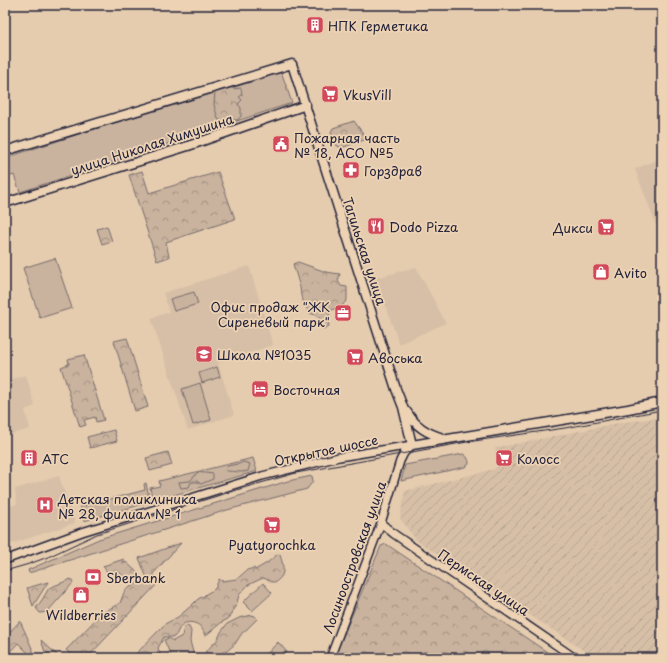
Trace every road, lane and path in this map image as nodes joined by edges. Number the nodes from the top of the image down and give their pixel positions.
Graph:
1 (306, 105) junction
2 (5, 151) edge
3 (5, 203) edge
4 (662, 402) edge
5 (403, 407) junction
6 (445, 439) junction
7 (412, 445) junction
8 (381, 523) junction
9 (5, 560) edge
10 (330, 658) edge
11 (575, 658) edge

1 - 2 main road, Тагильская улица
1 - 3 main road, улица Николая Химушина
1 - 5 main road, Тагильская улица
4 - 6 main road, Открытое шоссе
5 - 6 main road
5 - 7 main road, Тагильская улица
6 - 7 main road, Открытое шоссе
7 - 8 street, Лосиноостровская улица
7 - 9 street, Открытое шоссе
8 - 10 street, Лосиноостровская улица
8 - 11 street, Пермская улица

